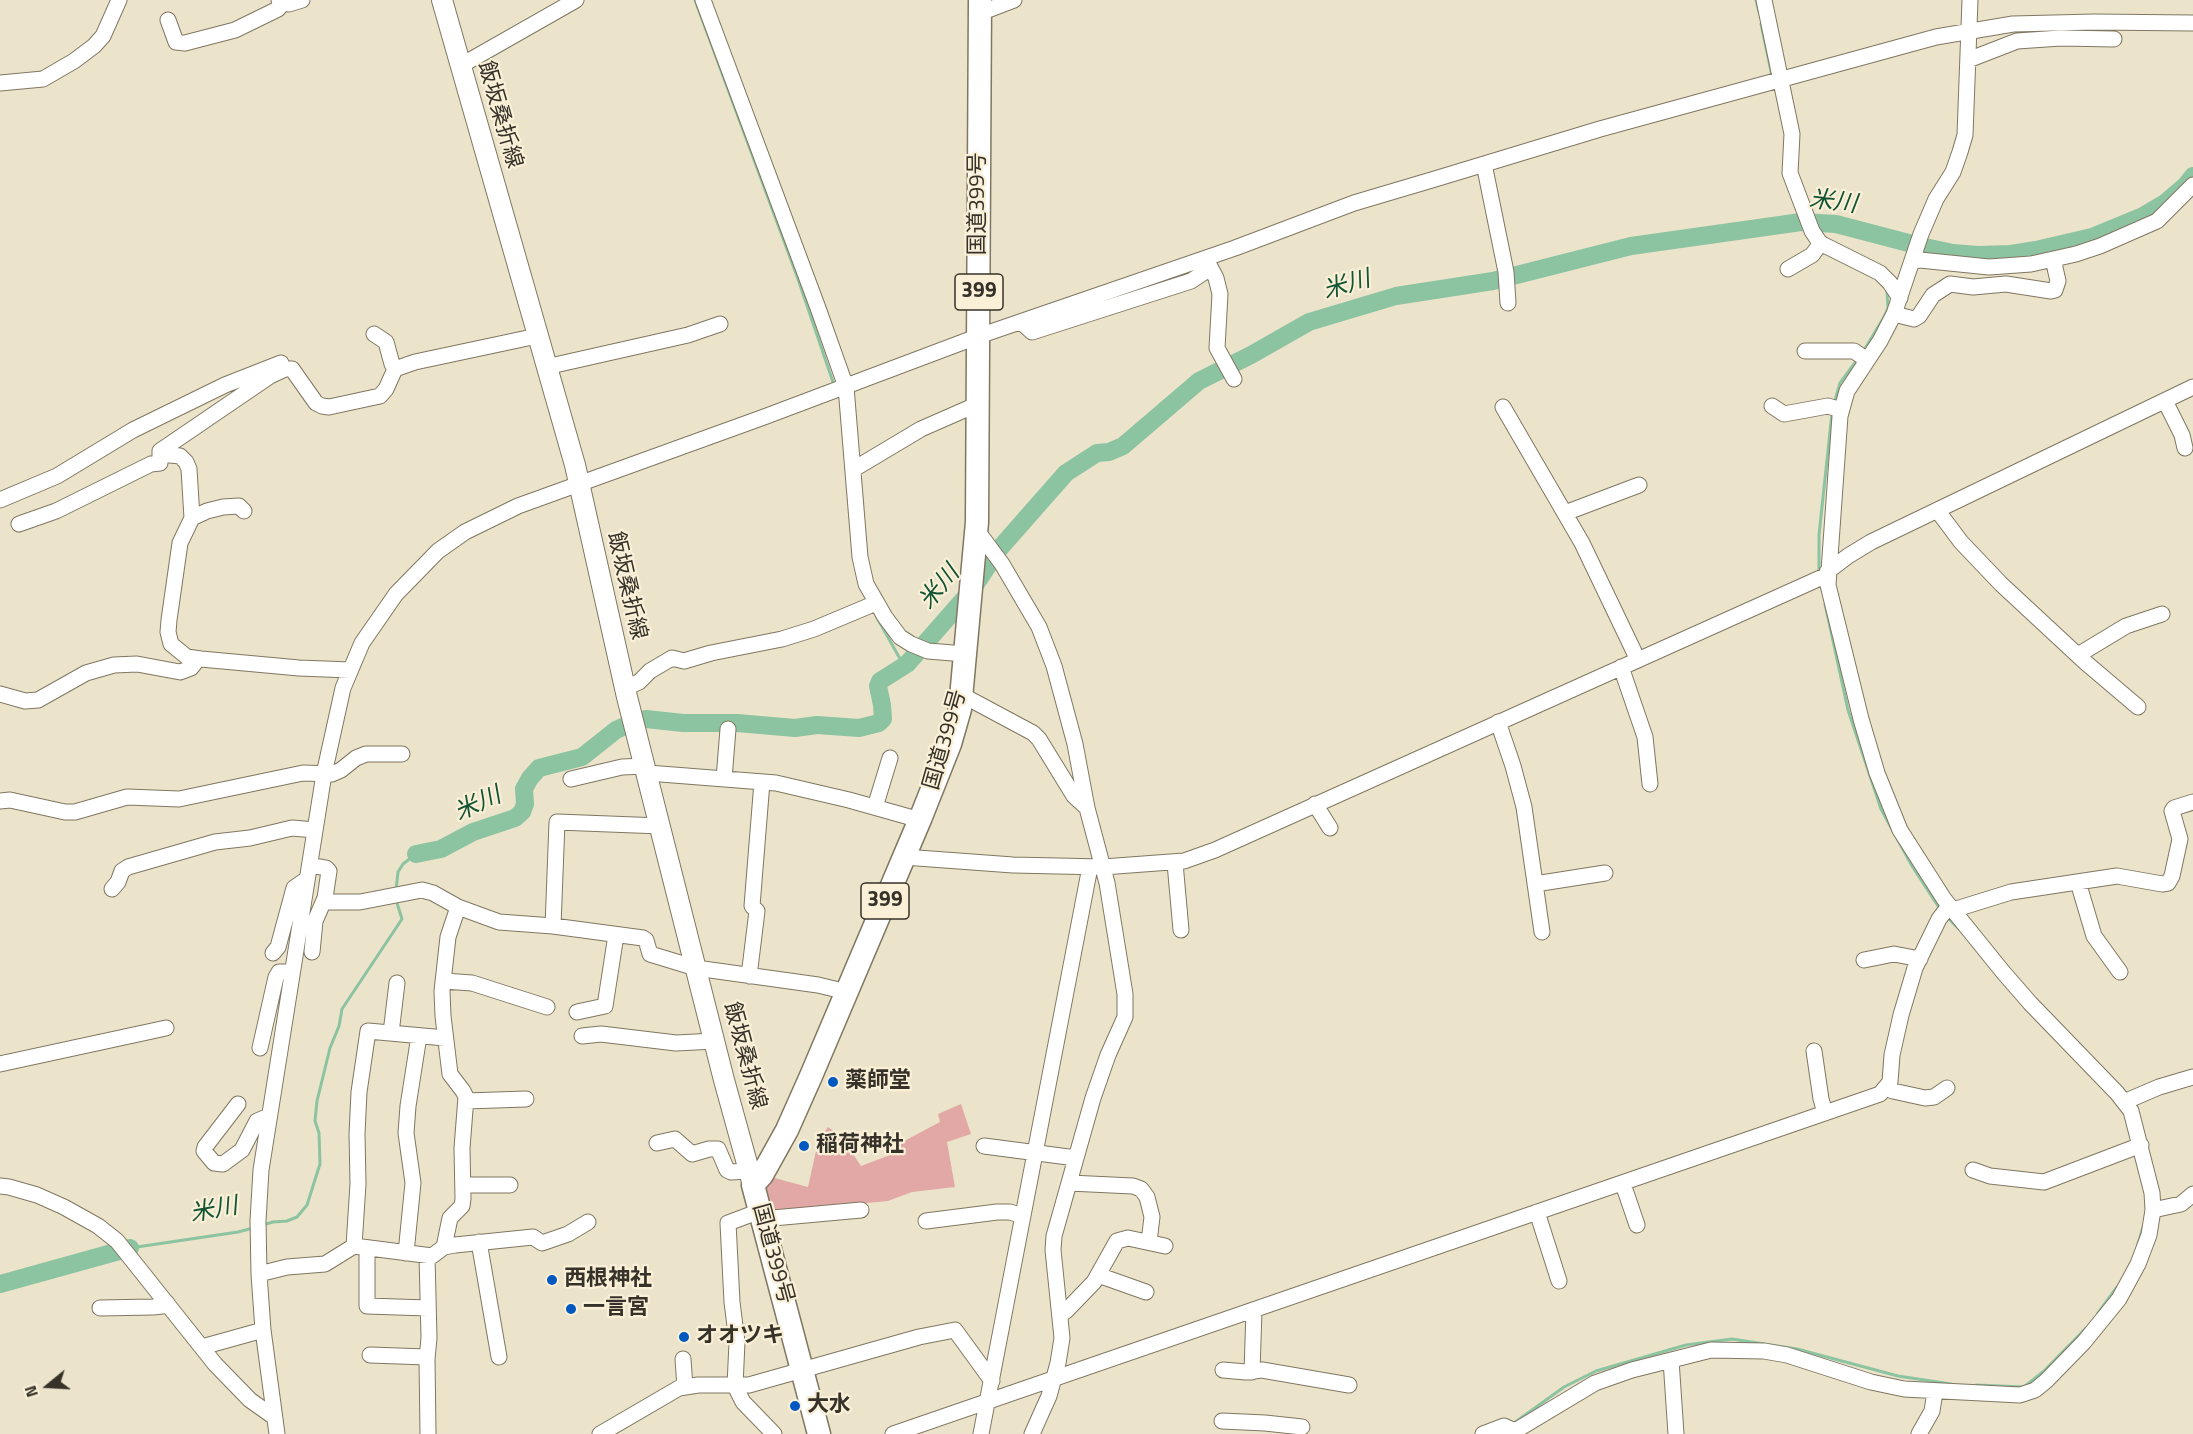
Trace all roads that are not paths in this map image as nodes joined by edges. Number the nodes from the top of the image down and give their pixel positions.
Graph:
1 (119, 0) edge
2 (302, 0) edge
3 (442, 0) edge
4 (576, 0) edge
5 (703, 0) edge
6 (1014, 0) edge
7 (1764, 0) edge
8 (1970, 0) edge
9 (281, 2) edge
10 (980, 7) edge
11 (168, 20) dead end
12 (2193, 23) edge
13 (1969, 31) junction
14 (2114, 39) dead end
15 (1968, 60) junction
16 (460, 66) junction
17 (1780, 80) junction
18 (0, 83) edge
19 (1485, 164) junction
20 (2193, 185) edge
21 (1817, 242) junction
22 (1913, 259) junction
23 (2053, 259) junction
24 (1207, 264) junction
25 (1788, 269) dead end
26 (1900, 298) junction
27 (1508, 303) dead end
28 (1894, 314) junction
29 (720, 324) dead end
30 (374, 334) dead end
31 (537, 336) junction
32 (979, 336) junction
33 (1805, 351) dead end
34 (1863, 357) junction
35 (546, 367) junction
36 (395, 369) junction
37 (1229, 371) dead end
38 (304, 386) junction
39 (2193, 387) edge
40 (839, 389) junction
41 (2165, 401) junction
42 (978, 404) junction
43 (1772, 406) dead end
44 (1503, 407) dead end
45 (1837, 408) junction
46 (2185, 448) dead end
47 (161, 454) junction
48 (854, 469) junction
49 (1639, 485) dead end
50 (579, 486) junction
51 (0, 500) edge
52 (1937, 510) junction
53 (244, 511) dead end
54 (1565, 513) junction
55 (192, 518) junction
56 (20, 524) dead end
57 (976, 530) junction
58 (1823, 576) junction
59 (872, 605) junction
60 (2162, 614) dead end
61 (965, 654) junction
62 (2078, 655) junction
63 (198, 659) junction
64 (1638, 660) junction
65 (1621, 668) junction
66 (350, 670) junction
67 (625, 688) junction
68 (0, 694) edge
69 (962, 695) junction
70 (2138, 707) dead end
71 (1498, 722) junction
72 (728, 729) dead end
73 (402, 754) dead end
74 (890, 758) dead end
75 (647, 769) junction
76 (324, 774) junction
77 (571, 779) dead end
78 (724, 779) junction
79 (762, 782) junction
80 (1650, 784) dead end
81 (0, 801) edge
82 (2193, 802) edge
83 (1315, 804) junction
84 (875, 807) junction
85 (1087, 808) junction
86 (920, 820) junction
87 (661, 826) junction
88 (1330, 828) dead end
89 (315, 830) junction
90 (904, 857) junction
91 (1174, 862) junction
92 (1096, 867) junction
93 (309, 872) junction
94 (1605, 873) dead end
95 (2078, 882) junction
96 (1535, 884) junction
97 (112, 889) dead end
98 (325, 898) junction
99 (458, 907) junction
100 (1947, 911) junction
101 (553, 926) junction
102 (1181, 930) dead end
103 (1542, 932) dead end
104 (616, 935) junction
105 (312, 952) dead end
106 (273, 953) dead end
107 (1920, 959) junction
108 (1864, 960) dead end
109 (696, 968) junction
110 (291, 972) junction
111 (2120, 972) dead end
112 (748, 976) junction
113 (444, 981) junction
114 (397, 983) dead end
115 (847, 992) junction
116 (547, 1007) dead end
117 (577, 1012) dead end
118 (166, 1029) dead end
119 (391, 1033) junction
120 (419, 1036) junction
121 (582, 1036) dead end
122 (445, 1038) junction
123 (715, 1041) junction
124 (260, 1048) dead end
125 (1814, 1051) dead end
126 (0, 1064) edge
127 (2193, 1077) edge
128 (1886, 1088) junction
129 (1947, 1088) dead end
130 (526, 1099) dead end
131 (466, 1101) junction
132 (2124, 1102) junction
133 (238, 1104) dead end
134 (1825, 1113) junction
135 (269, 1116) junction
136 (657, 1143) dead end
137 (984, 1146) dead end
138 (2137, 1146) junction
139 (1035, 1152) junction
140 (1076, 1158) junction
141 (1973, 1170) dead end
142 (751, 1178) junction
143 (1069, 1183) junction
144 (1623, 1184) junction
145 (463, 1185) junction
146 (510, 1185) dead end
147 (0, 1186) edge
148 (2193, 1194) edge
149 (861, 1209) dead end
150 (2154, 1210) junction
151 (1537, 1212) junction
152 (761, 1215) junction
153 (1023, 1216) junction
154 (588, 1221) dead end
155 (926, 1221) dead end
156 (1637, 1225) dead end
157 (479, 1242) junction
158 (1149, 1242) junction
159 (1165, 1246) dead end
160 (360, 1247) junction
161 (444, 1247) junction
162 (406, 1253) junction
163 (426, 1256) junction
164 (259, 1274) junction
165 (1098, 1275) junction
166 (1559, 1281) dead end
167 (1146, 1292) dead end
168 (167, 1303) junction
169 (100, 1308) dead end
170 (428, 1308) junction
171 (1254, 1310) junction
172 (1059, 1315) junction
173 (263, 1330) junction
174 (202, 1347) junction
175 (370, 1355) dead end
176 (427, 1357) junction
177 (499, 1357) dead end
178 (683, 1359) dead end
179 (1671, 1360) junction
180 (802, 1371) junction
181 (1223, 1371) dead end
182 (1252, 1372) junction
183 (1053, 1380) junction
184 (992, 1381) junction
185 (1349, 1385) dead end
186 (735, 1386) junction
187 (685, 1387) junction
188 (1935, 1392) junction
189 (988, 1401) junction
190 (274, 1417) junction
191 (1222, 1421) dead end
192 (1302, 1427) dead end
193 (1258, 1428) edge
194 (1510, 1430) edge
195 (277, 1434) edge
196 (428, 1434) edge
197 (600, 1434) edge
198 (774, 1434) edge
199 (819, 1434) edge
200 (893, 1434) edge
201 (981, 1434) edge
202 (1032, 1434) edge
203 (1483, 1434) edge
204 (1676, 1434) edge
205 (1919, 1434) edge

1 - 18 street
2 - 9 street
3 - 16 main road, 飯坂桑折線
4 - 16 street
5 - 40 street
6 - 10 street
7 - 17 street
8 - 13 street
9 - 11 street
10 - 32 highway, 国道399号 / 399
12 - 13 street
13 - 15 street
13 - 17 street
14 - 15 street
15 - 22 street
16 - 31 main road, 飯坂桑折線
17 - 19 street
17 - 21 street
19 - 24 street
19 - 27 street
20 - 23 street
21 - 25 street
21 - 26 street
22 - 23 street
22 - 26 street
23 - 28 street
24 - 32 street
24 - 37 street
26 - 28 street
28 - 34 street
29 - 35 street
30 - 36 street
31 - 35 main road, 飯坂桑折線
31 - 36 street
32 - 40 street
32 - 42 highway, 国道399号 / 399
33 - 34 street
34 - 45 street
35 - 50 main road, 飯坂桑折線
36 - 38 street
38 - 47 street
38 - 51 street
39 - 41 street
40 - 48 street
40 - 50 street
41 - 46 street
41 - 52 street
42 - 48 street
42 - 57 highway, 国道399号 / 399
43 - 45 street
44 - 54 street
45 - 58 street
47 - 55 street
47 - 56 street
48 - 59 street
49 - 54 street
50 - 66 street
50 - 67 main road, 飯坂桑折線
52 - 58 street
52 - 62 street
53 - 55 street
54 - 64 street
55 - 63 street
57 - 61 highway, 国道399号 / 399
57 - 85 street
58 - 64 street
58 - 100 street
59 - 61 street
59 - 67 street
60 - 62 street
61 - 69 highway, 国道399号 / 399
62 - 70 street
63 - 66 street
63 - 68 street
64 - 65 street
65 - 71 street
65 - 80 street
66 - 76 street
67 - 75 main road, 飯坂桑折線
69 - 85 street
69 - 86 highway, 国道399号 / 399
71 - 83 street
71 - 96 street
72 - 78 street
73 - 76 street
74 - 84 street
75 - 77 street
75 - 78 street
75 - 87 main road, 飯坂桑折線
76 - 81 street
76 - 89 street
78 - 79 street
79 - 84 street
79 - 112 street
82 - 95 street
83 - 88 street
83 - 91 street
84 - 86 street
85 - 92 street
86 - 90 highway, 国道399号 / 399
87 - 101 street
87 - 109 main road, 飯坂桑折線
89 - 93 street
89 - 97 street
90 - 92 street
90 - 115 highway, 国道399号 / 399
91 - 92 street
91 - 102 street
92 - 139 street
92 - 140 street
93 - 98 street
93 - 106 street
93 - 110 street
94 - 96 street
95 - 100 street
95 - 111 street
96 - 103 street
98 - 99 street
98 - 105 street
99 - 101 street
99 - 113 street
100 - 107 street
100 - 132 street
101 - 104 street
104 - 109 street
104 - 117 street
107 - 108 street
107 - 128 street
109 - 112 street
109 - 123 main road, 飯坂桑折線
110 - 124 street
110 - 135 street
112 - 115 street
113 - 116 street
113 - 122 street
114 - 119 street
115 - 142 highway, 国道399号 / 399
118 - 126 street
119 - 120 street
119 - 160 street
120 - 122 street
120 - 162 street
121 - 123 street
122 - 131 street
123 - 142 main road, 飯坂桑折線
125 - 134 street
127 - 132 street
128 - 129 street
128 - 134 street
130 - 131 street
131 - 145 street
132 - 138 street
133 - 135 street
134 - 144 street
135 - 164 street
136 - 142 street
137 - 139 street
138 - 141 street
138 - 150 street
139 - 140 street
139 - 153 street
140 - 143 street
142 - 152 highway, 国道399号
143 - 158 street
143 - 172 street
144 - 151 street
144 - 156 street
145 - 146 street
145 - 161 street
147 - 168 street
148 - 150 street
149 - 152 street
150 - 188 street
151 - 166 street
151 - 171 street
152 - 180 highway, 国道399号
152 - 186 street
153 - 155 street
153 - 184 street
154 - 157 street
157 - 161 street
157 - 177 street
158 - 159 street
158 - 165 street
160 - 162 street
160 - 164 street
160 - 170 street
161 - 163 street
162 - 163 street
163 - 170 street
164 - 173 street
165 - 167 street
165 - 172 street
168 - 169 street
168 - 174 street
170 - 176 street
171 - 182 street
171 - 183 street
172 - 183 street
173 - 174 street
173 - 190 street
174 - 190 street
175 - 176 street
176 - 196 street
178 - 187 street
179 - 188 street
179 - 194 street
179 - 204 street
180 - 184 street
180 - 186 street
180 - 199 highway, 国道399号
181 - 182 street
182 - 185 street
183 - 189 street
183 - 202 street
184 - 189 street
186 - 187 street
186 - 198 street
187 - 197 street
188 - 205 street
189 - 200 street
189 - 201 street
190 - 195 street
191 - 193 street
192 - 193 street
194 - 203 street

